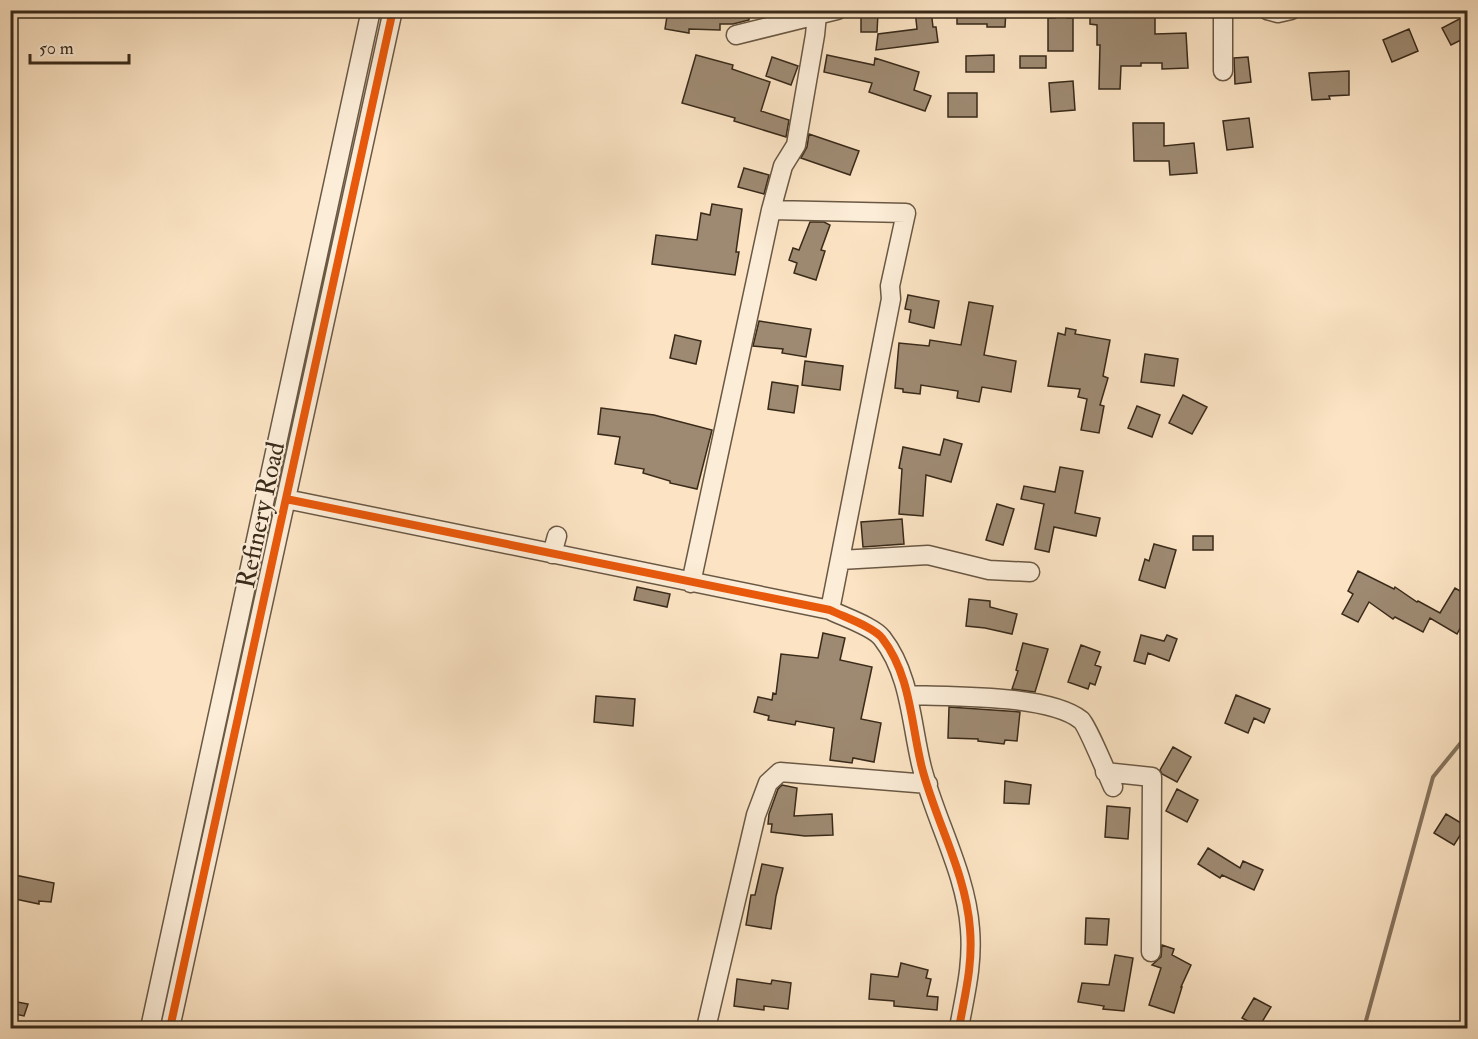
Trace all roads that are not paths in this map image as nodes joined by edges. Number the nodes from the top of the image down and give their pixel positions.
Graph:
1 (371, 10) edge
2 (393, 10) edge
3 (837, 10) edge
4 (1267, 10) edge
5 (1291, 10) edge
6 (1223, 11) edge
7 (816, 13) edge
8 (736, 35) dead end
9 (1223, 71) dead end
10 (771, 210) junction
11 (286, 499) junction
12 (557, 536) dead end
13 (552, 554) junction
14 (840, 561) junction
15 (1030, 572) dead end
16 (691, 583) junction
17 (830, 610) junction
18 (908, 695) junction
19 (928, 784) junction
20 (1151, 952) dead end
21 (150, 1029) edge
22 (170, 1029) edge
23 (706, 1029) edge
24 (958, 1029) edge

1 - 21 street, Refinery Road
2 - 11 street, Refinery Road
3 - 7 street
4 - 5 street
6 - 9 street
7 - 8 street
7 - 10 street
10 - 14 street
10 - 16 street
11 - 13 street
11 - 22 street, Refinery Road
12 - 13 street
13 - 16 street
14 - 15 street
14 - 17 street
16 - 17 street
17 - 18 street
18 - 19 street
18 - 20 street
19 - 23 street
19 - 24 street

